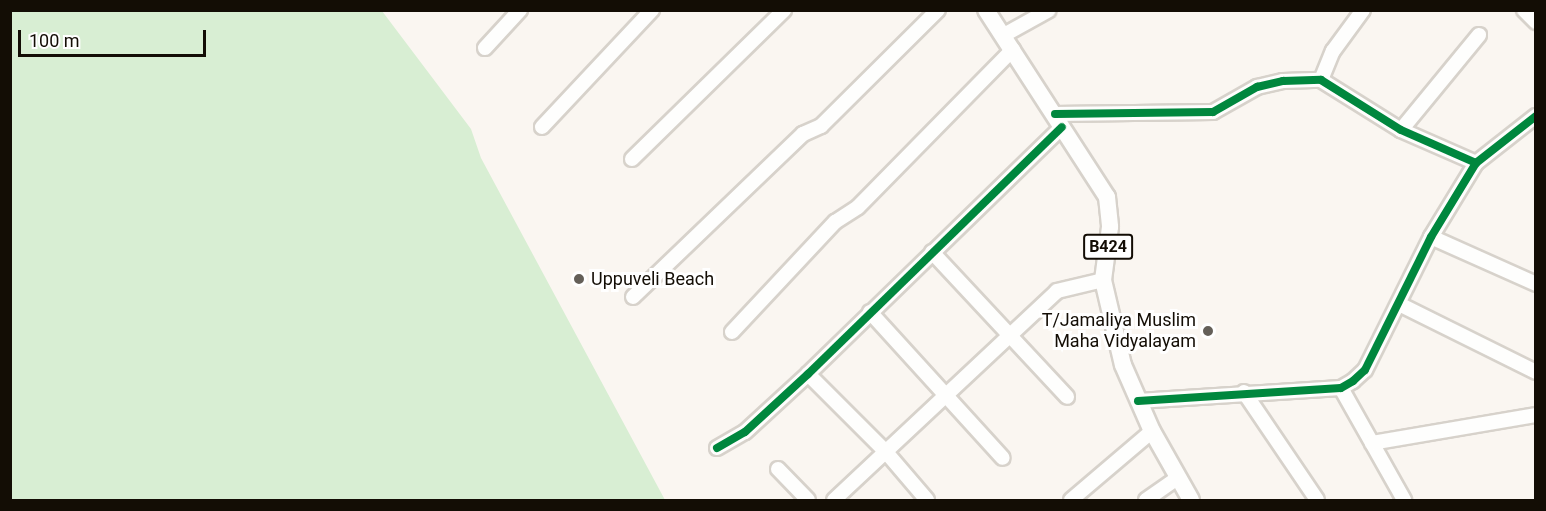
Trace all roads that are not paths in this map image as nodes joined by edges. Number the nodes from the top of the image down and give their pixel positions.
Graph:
1 (520, 10) edge
2 (651, 10) edge
3 (784, 10) edge
4 (938, 10) edge
5 (986, 10) edge
6 (1049, 10) edge
7 (1363, 10) edge
8 (1524, 10) edge
9 (1536, 22) edge
10 (1479, 35) dead end
11 (1008, 42) junction
12 (485, 48) dead end
13 (1321, 80) junction
14 (1536, 116) edge
15 (1059, 120) junction
16 (542, 127) dead end
17 (1401, 130) junction
18 (632, 159) dead end
19 (1476, 163) junction
20 (1431, 237) junction
21 (932, 252) junction
22 (1103, 280) junction
23 (1536, 284) edge
24 (633, 297) dead end
25 (1399, 304) junction
26 (870, 312) junction
27 (732, 332) dead end
28 (1011, 335) junction
29 (1536, 372) edge
30 (808, 374) junction
31 (1341, 388) junction
32 (1244, 392) junction
33 (946, 396) junction
34 (1067, 397) dead end
35 (1138, 400) junction
36 (1536, 415) edge
37 (1152, 432) junction
38 (1372, 443) junction
39 (717, 448) dead end
40 (886, 452) junction
41 (1003, 458) dead end
42 (778, 469) dead end
43 (1178, 478) junction
44 (808, 501) edge
45 (834, 501) edge
46 (927, 501) edge
47 (1071, 501) edge
48 (1146, 501) edge
49 (1191, 501) edge
50 (1317, 501) edge
51 (1404, 501) edge

1 - 12 street
2 - 16 street
3 - 18 street
4 - 24 street
5 - 11 main road, B424
6 - 11 street
7 - 13 street
8 - 9 street
10 - 17 street
11 - 15 main road, B424
11 - 27 street
13 - 15 street
13 - 17 street
14 - 19 street
15 - 21 street
15 - 22 main road, B424
17 - 19 street
19 - 20 street
20 - 23 street
20 - 25 street
21 - 26 street
21 - 28 street
22 - 28 street
22 - 35 main road, B424
25 - 29 street
25 - 31 street
26 - 30 street
26 - 33 street
28 - 33 street
28 - 34 street
30 - 39 street
30 - 40 street
31 - 32 street
31 - 38 street
32 - 35 street
32 - 50 street
33 - 40 street
33 - 41 street
35 - 37 main road, B424
36 - 38 street
37 - 43 main road, B424
37 - 47 street
38 - 51 street
40 - 45 street
40 - 46 street
42 - 44 street
43 - 48 street
43 - 49 main road, B424

